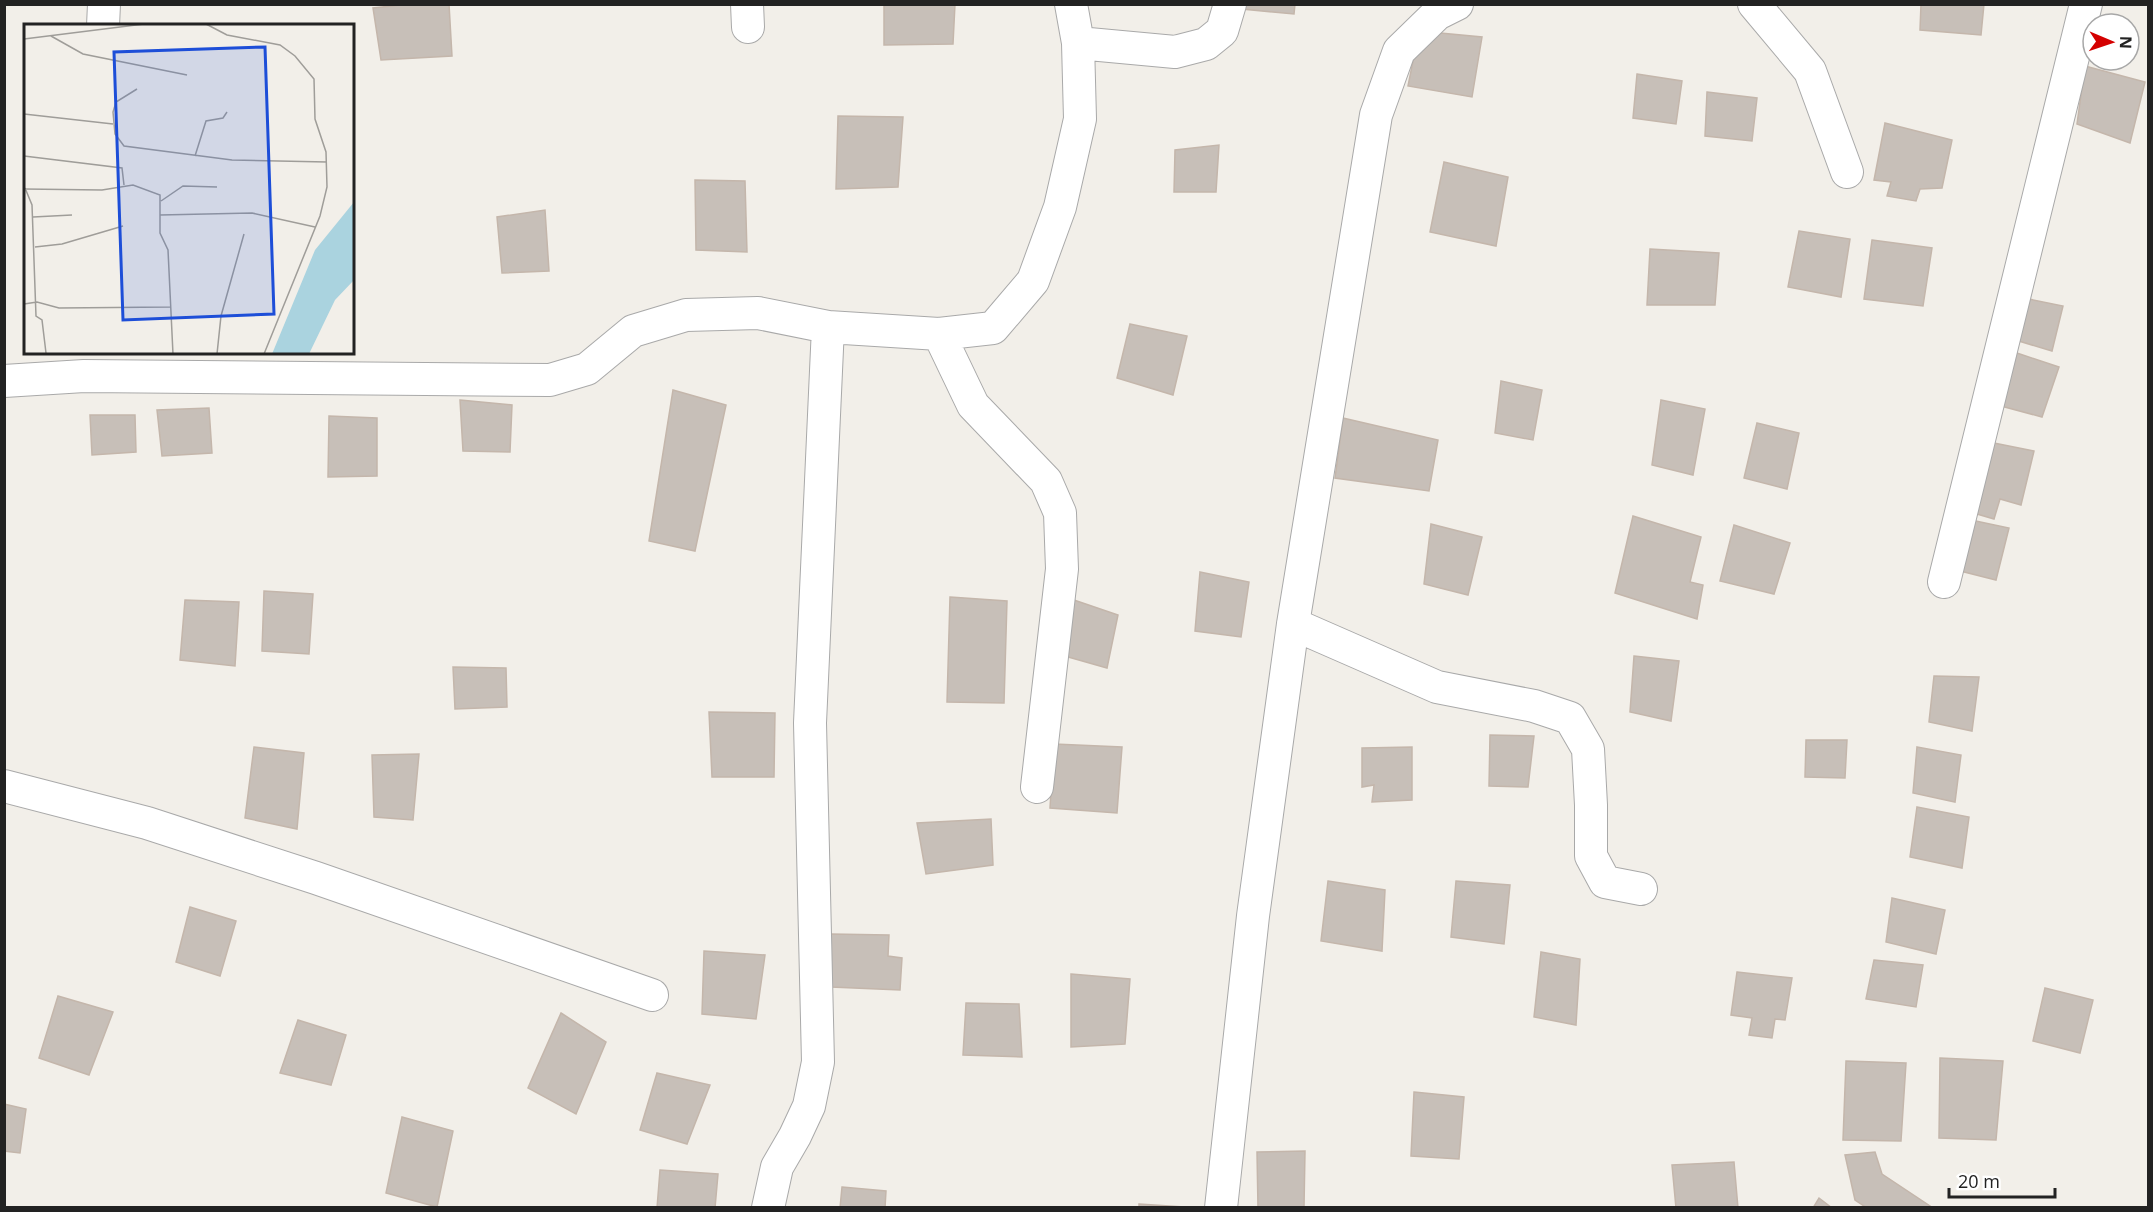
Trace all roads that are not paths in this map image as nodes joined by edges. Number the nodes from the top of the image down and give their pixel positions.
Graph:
1 (104, 4) edge
2 (1071, 4) edge
3 (1230, 4) edge
4 (1457, 4) edge
5 (1754, 4) edge
6 (2085, 4) edge
7 (103, 24) edge
8 (1078, 43) junction
9 (1847, 172) dead end
10 (828, 327) junction
11 (939, 334) junction
12 (84, 364) edge
13 (4, 381) edge
14 (1944, 582) dead end
15 (1293, 624) junction
16 (4, 786) edge
17 (1037, 787) dead end
18 (1641, 889) dead end
19 (652, 995) dead end
20 (768, 1208) edge
21 (1221, 1208) edge

1 - 7 street
2 - 8 street
3 - 8 street
4 - 15 street
5 - 9 street
6 - 14 street
8 - 11 street
10 - 11 street
10 - 12 street
10 - 20 street
11 - 17 street
12 - 13 street
15 - 18 street
15 - 21 street
16 - 19 street

